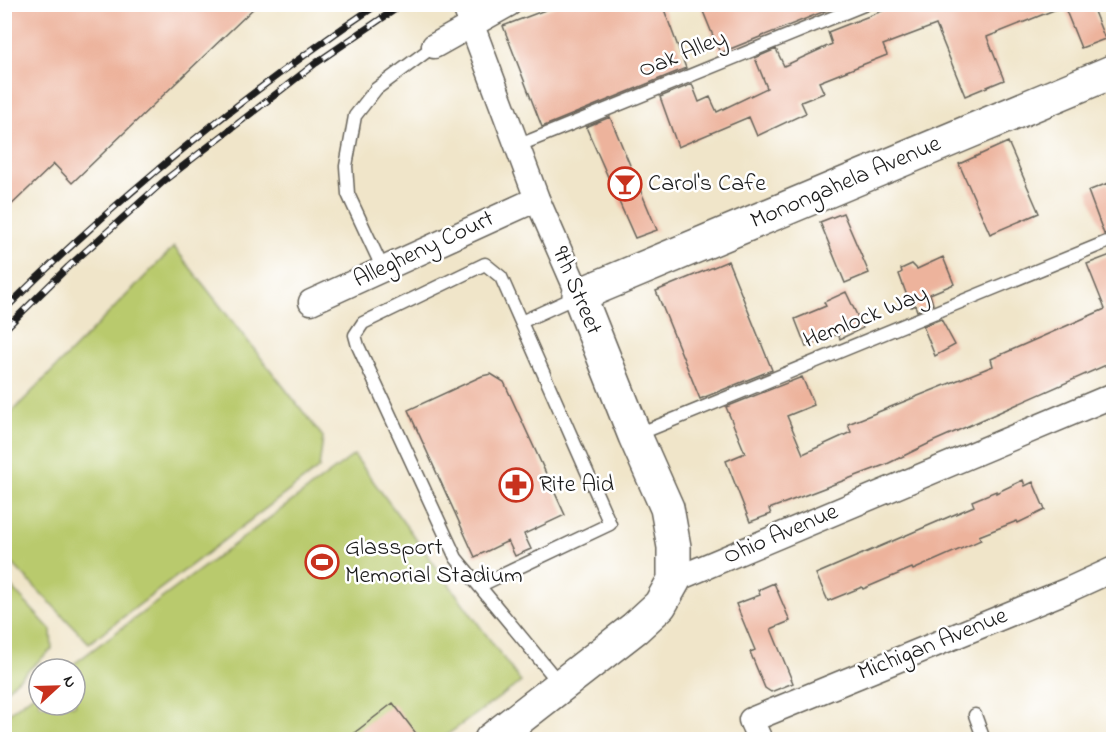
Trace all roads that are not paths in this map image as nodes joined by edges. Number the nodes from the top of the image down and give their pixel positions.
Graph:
1 (509, 4) edge
2 (866, 4) edge
3 (468, 15) edge
4 (434, 46) joint
5 (1113, 71) edge
6 (517, 146) junction
7 (537, 199) junction
8 (1113, 239) edge
9 (383, 269) junction
10 (579, 295) junction
11 (312, 302) dead end
12 (521, 322) junction
13 (1113, 395) edge
14 (635, 435) junction
15 (1113, 569) edge
16 (674, 580) junction
17 (479, 586) junction
18 (561, 685) junction
19 (975, 715) dead end
20 (756, 730) edge
21 (491, 740) edge
22 (984, 740) edge

1 - 3 street
2 - 6 lane, Oak Alley
3 - 4 street
3 - 6 street, 9th Street
4 - 9 lane
5 - 10 main road, Monongahela Avenue
6 - 7 street, 9th Street
7 - 9 street, Allegheny Court
7 - 10 street, 9th Street
8 - 14 lane, Hemlock Way
9 - 11 street, Allegheny Court
10 - 12 lane
10 - 14 main road, 9th Street
12 - 17 lane
12 - 17 lane
13 - 16 street, Ohio Avenue
14 - 16 main road, 9th Street
15 - 20 street, Michigan Avenue
16 - 18 main road
17 - 18 lane
18 - 21 main road
19 - 22 lane

